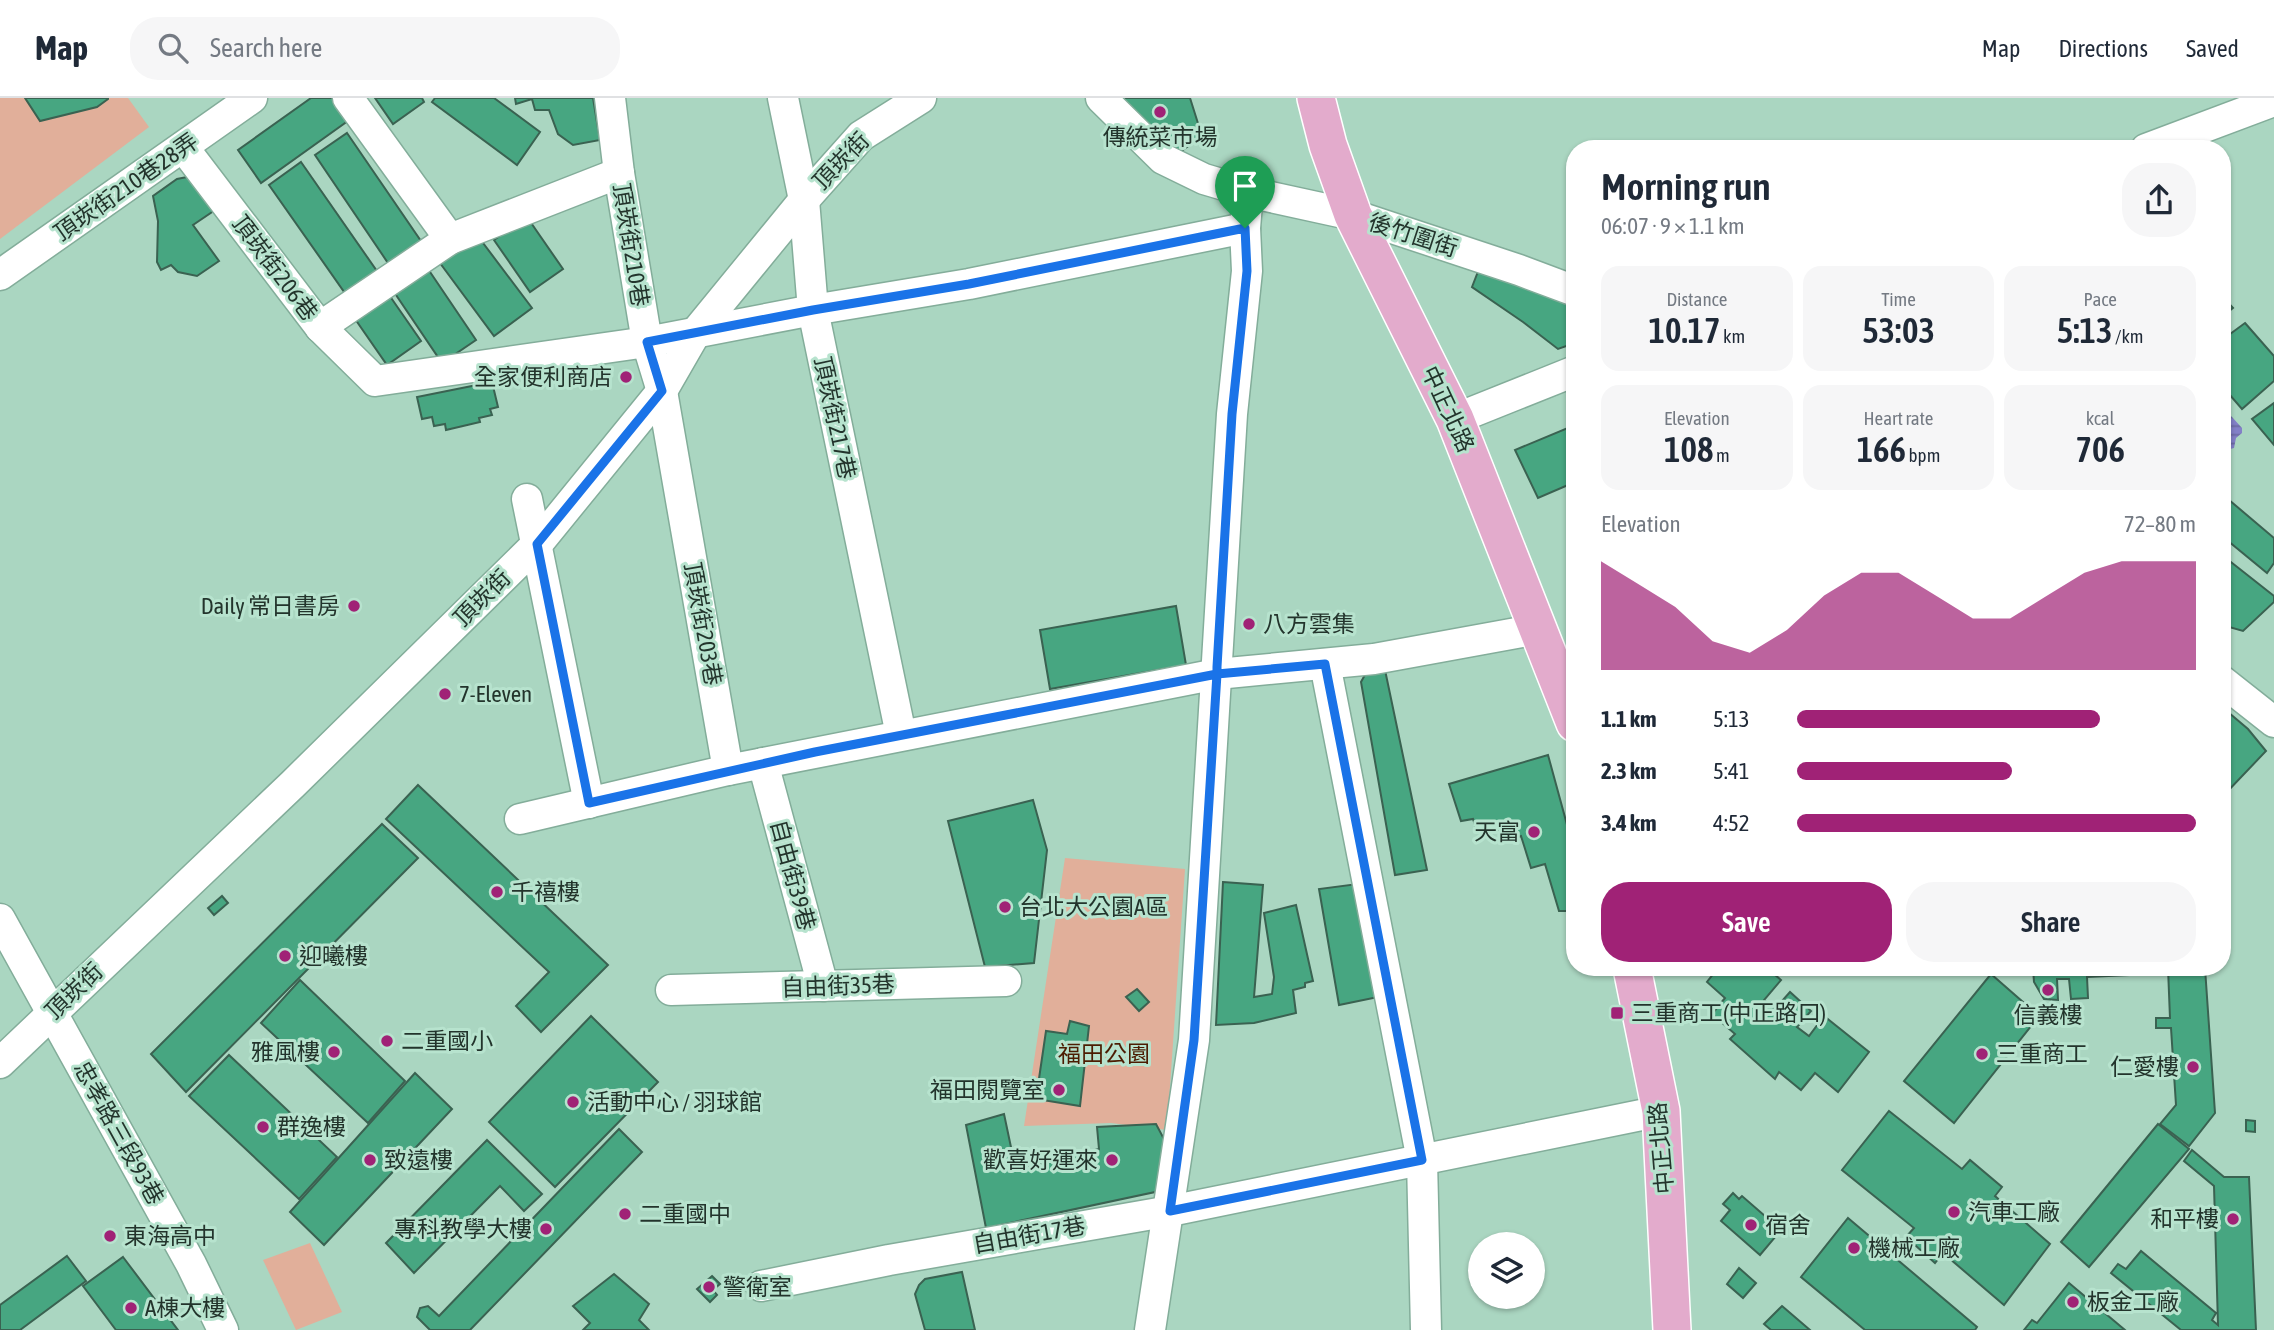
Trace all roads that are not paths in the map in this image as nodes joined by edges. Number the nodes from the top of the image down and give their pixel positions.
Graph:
1 (252, 98) edge
2 (348, 98) edge
3 (610, 98) edge
4 (783, 98) edge
5 (921, 98) edge
6 (1101, 98) edge
7 (1316, 98) edge
8 (2274, 101) edge
9 (2170, 140) edge
10 (183, 147) junction
11 (619, 173) junction
12 (1248, 192) junction
13 (804, 200) junction
14 (1353, 215) junction
15 (1245, 228) junction
16 (450, 239) junction
17 (0, 275) edge
18 (1566, 288) edge
19 (813, 310) junction
20 (320, 327) junction
21 (696, 332) junction
22 (647, 342) junction
23 (1566, 375) edge
24 (662, 391) junction
25 (1455, 419) junction
26 (527, 499) dead end
27 (537, 544) junction
28 (1538, 629) junction
29 (1325, 664) junction
30 (1217, 674) junction
31 (2231, 688) edge
32 (1566, 700) edge
33 (2274, 722) edge
34 (901, 735) junction
35 (763, 763) junction
36 (728, 771) junction
37 (589, 803) junction
38 (520, 819) dead end
39 (0, 919) edge
40 (1634, 976) edge
41 (1006, 982) dead end
42 (823, 986) junction
43 (671, 990) dead end
44 (52, 1012) junction
45 (0, 1063) edge
46 (1661, 1111) junction
47 (1422, 1160) junction
48 (1170, 1211) junction
49 (761, 1286) dead end
50 (223, 1330) edge
51 (1150, 1330) edge
52 (1426, 1330) edge
53 (1672, 1330) edge

1 - 10 street, 頂崁街210巷28弄
2 - 16 street
3 - 11 street, 頂崁街210巷
4 - 13 street, 頂崁街217巷
5 - 13 street, 頂崁街
6 - 12 street, 後竹圍街
7 - 14 main road, 中正北路
8 - 9 street
10 - 17 street, 頂崁街210巷28弄
10 - 20 street, 頂崁街206巷
11 - 16 street
11 - 22 street, 頂崁街210巷
12 - 14 street, 後竹圍街
12 - 15 street
13 - 19 street, 頂崁街217巷
13 - 21 street, 頂崁街
14 - 18 street, 後竹圍街
14 - 25 main road, 中正北路
15 - 19 street
15 - 30 street
16 - 20 street
19 - 21 street
19 - 34 street, 頂崁街217巷
20 - 22 street, 頂崁街206巷
21 - 22 street
21 - 24 street, 頂崁街
22 - 24 street, 頂崁街210巷
23 - 25 street
24 - 27 street, 頂崁街
24 - 36 street, 頂崁街203巷
25 - 28 main road, 中正北路
26 - 27 street
27 - 37 street
27 - 44 street, 頂崁街
28 - 29 street
28 - 32 main road, 中正北路
29 - 30 street
29 - 47 street
30 - 34 street
30 - 48 street
31 - 33 street
34 - 35 street
35 - 36 street
35 - 42 street, 自由街39巷
36 - 37 street
37 - 38 street
39 - 44 street, 忠孝路三段93巷
40 - 46 main road, 中正北路
41 - 42 street, 自由街35巷
42 - 43 street, 自由街35巷
44 - 45 street, 頂崁街
44 - 50 street, 忠孝路三段93巷
46 - 47 street, 自由街17巷
46 - 53 main road, 中正北路
47 - 48 street, 自由街17巷
47 - 52 street
48 - 49 street, 自由街17巷
48 - 51 street

